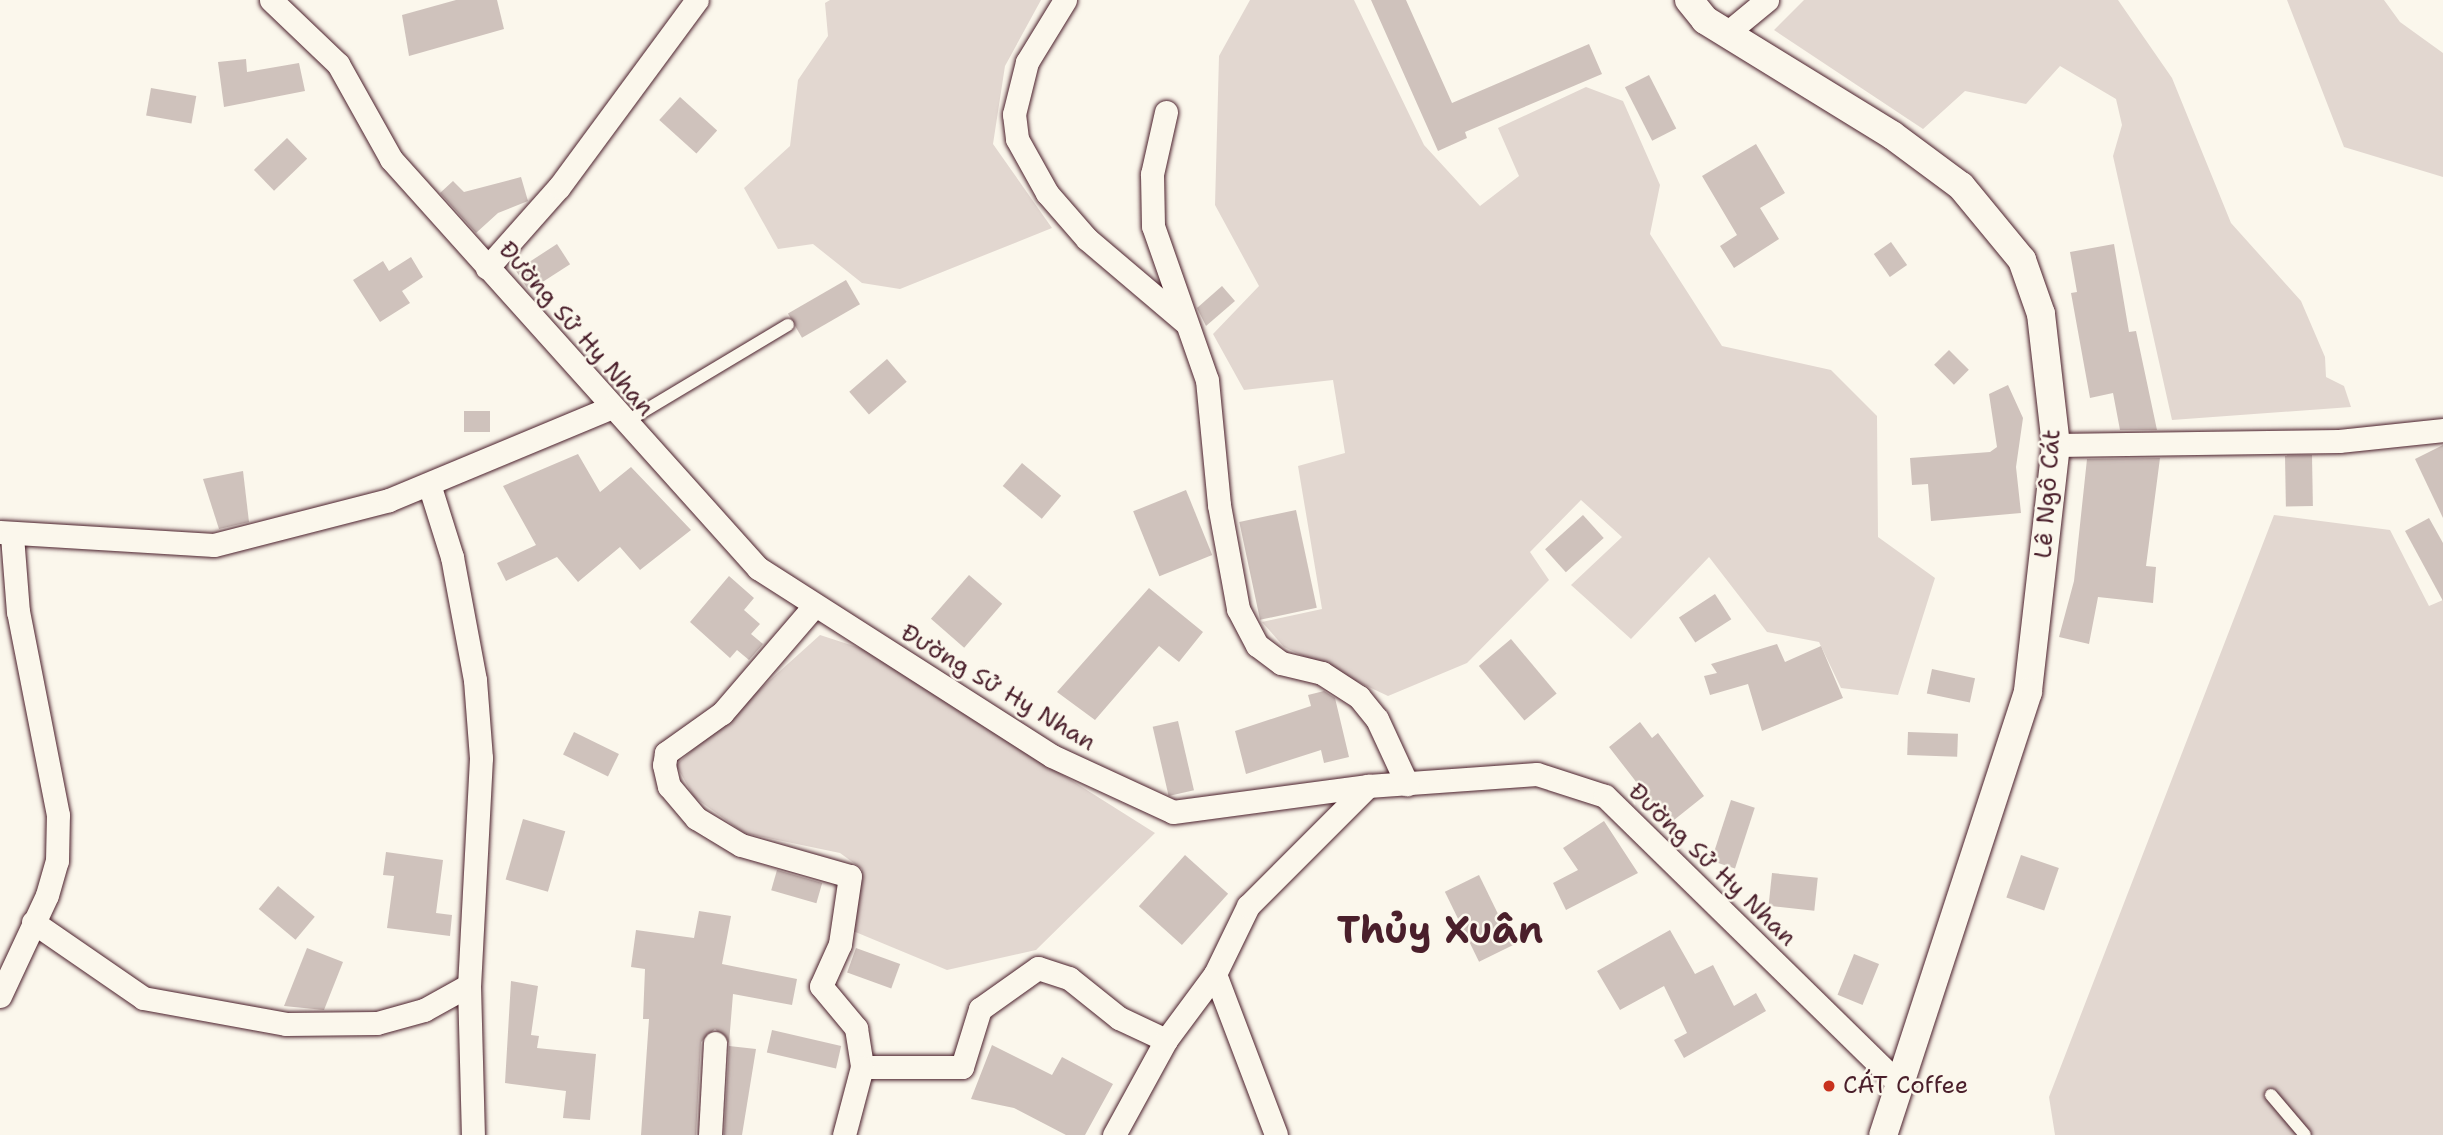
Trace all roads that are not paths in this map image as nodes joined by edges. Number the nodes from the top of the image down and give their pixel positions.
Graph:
1 (271, 0) edge
2 (697, 0) edge
3 (1065, 0) edge
4 (1689, 0) edge
5 (1767, 0) edge
6 (1727, 33) junction
7 (1166, 112) dead end
8 (488, 268) junction
9 (1187, 324) junction
10 (789, 325) dead end
11 (617, 416) junction
12 (2443, 430) edge
13 (2056, 445) junction
14 (429, 484) junction
15 (6, 534) edge
16 (816, 605) junction
17 (1407, 784) junction
18 (1368, 786) junction
19 (33, 922) junction
20 (1215, 974) junction
21 (469, 985) junction
22 (0, 996) edge
23 (1166, 1040) junction
24 (715, 1043) dead end
25 (862, 1067) junction
26 (1897, 1082) junction
27 (2271, 1095) dead end
28 (473, 1135) edge
29 (710, 1135) edge
30 (844, 1135) edge
31 (1114, 1135) edge
32 (1276, 1135) edge
33 (1883, 1135) edge
34 (2305, 1135) edge

1 - 8 street, Đường Sử Hy Nhan
2 - 8 street
3 - 9 street
4 - 6 street, Lê Ngô Cát
5 - 6 street
6 - 13 street, Lê Ngô Cát
7 - 9 street
8 - 11 street, Đường Sử Hy Nhan
9 - 17 street
10 - 11 lane
11 - 14 street
11 - 16 street, Đường Sử Hy Nhan
12 - 13 street
13 - 26 street, Lê Ngô Cát
14 - 15 street
14 - 21 street
15 - 19 street
16 - 18 street, Đường Sử Hy Nhan
16 - 25 street
17 - 18 street, Đường Sử Hy Nhan
17 - 26 street, Đường Sử Hy Nhan
18 - 20 street
19 - 21 street
19 - 22 street
20 - 23 street
20 - 32 street
21 - 28 street
23 - 25 street
23 - 31 street
24 - 29 street
25 - 30 street
26 - 33 street, Lê Ngô Cát
27 - 34 lane

